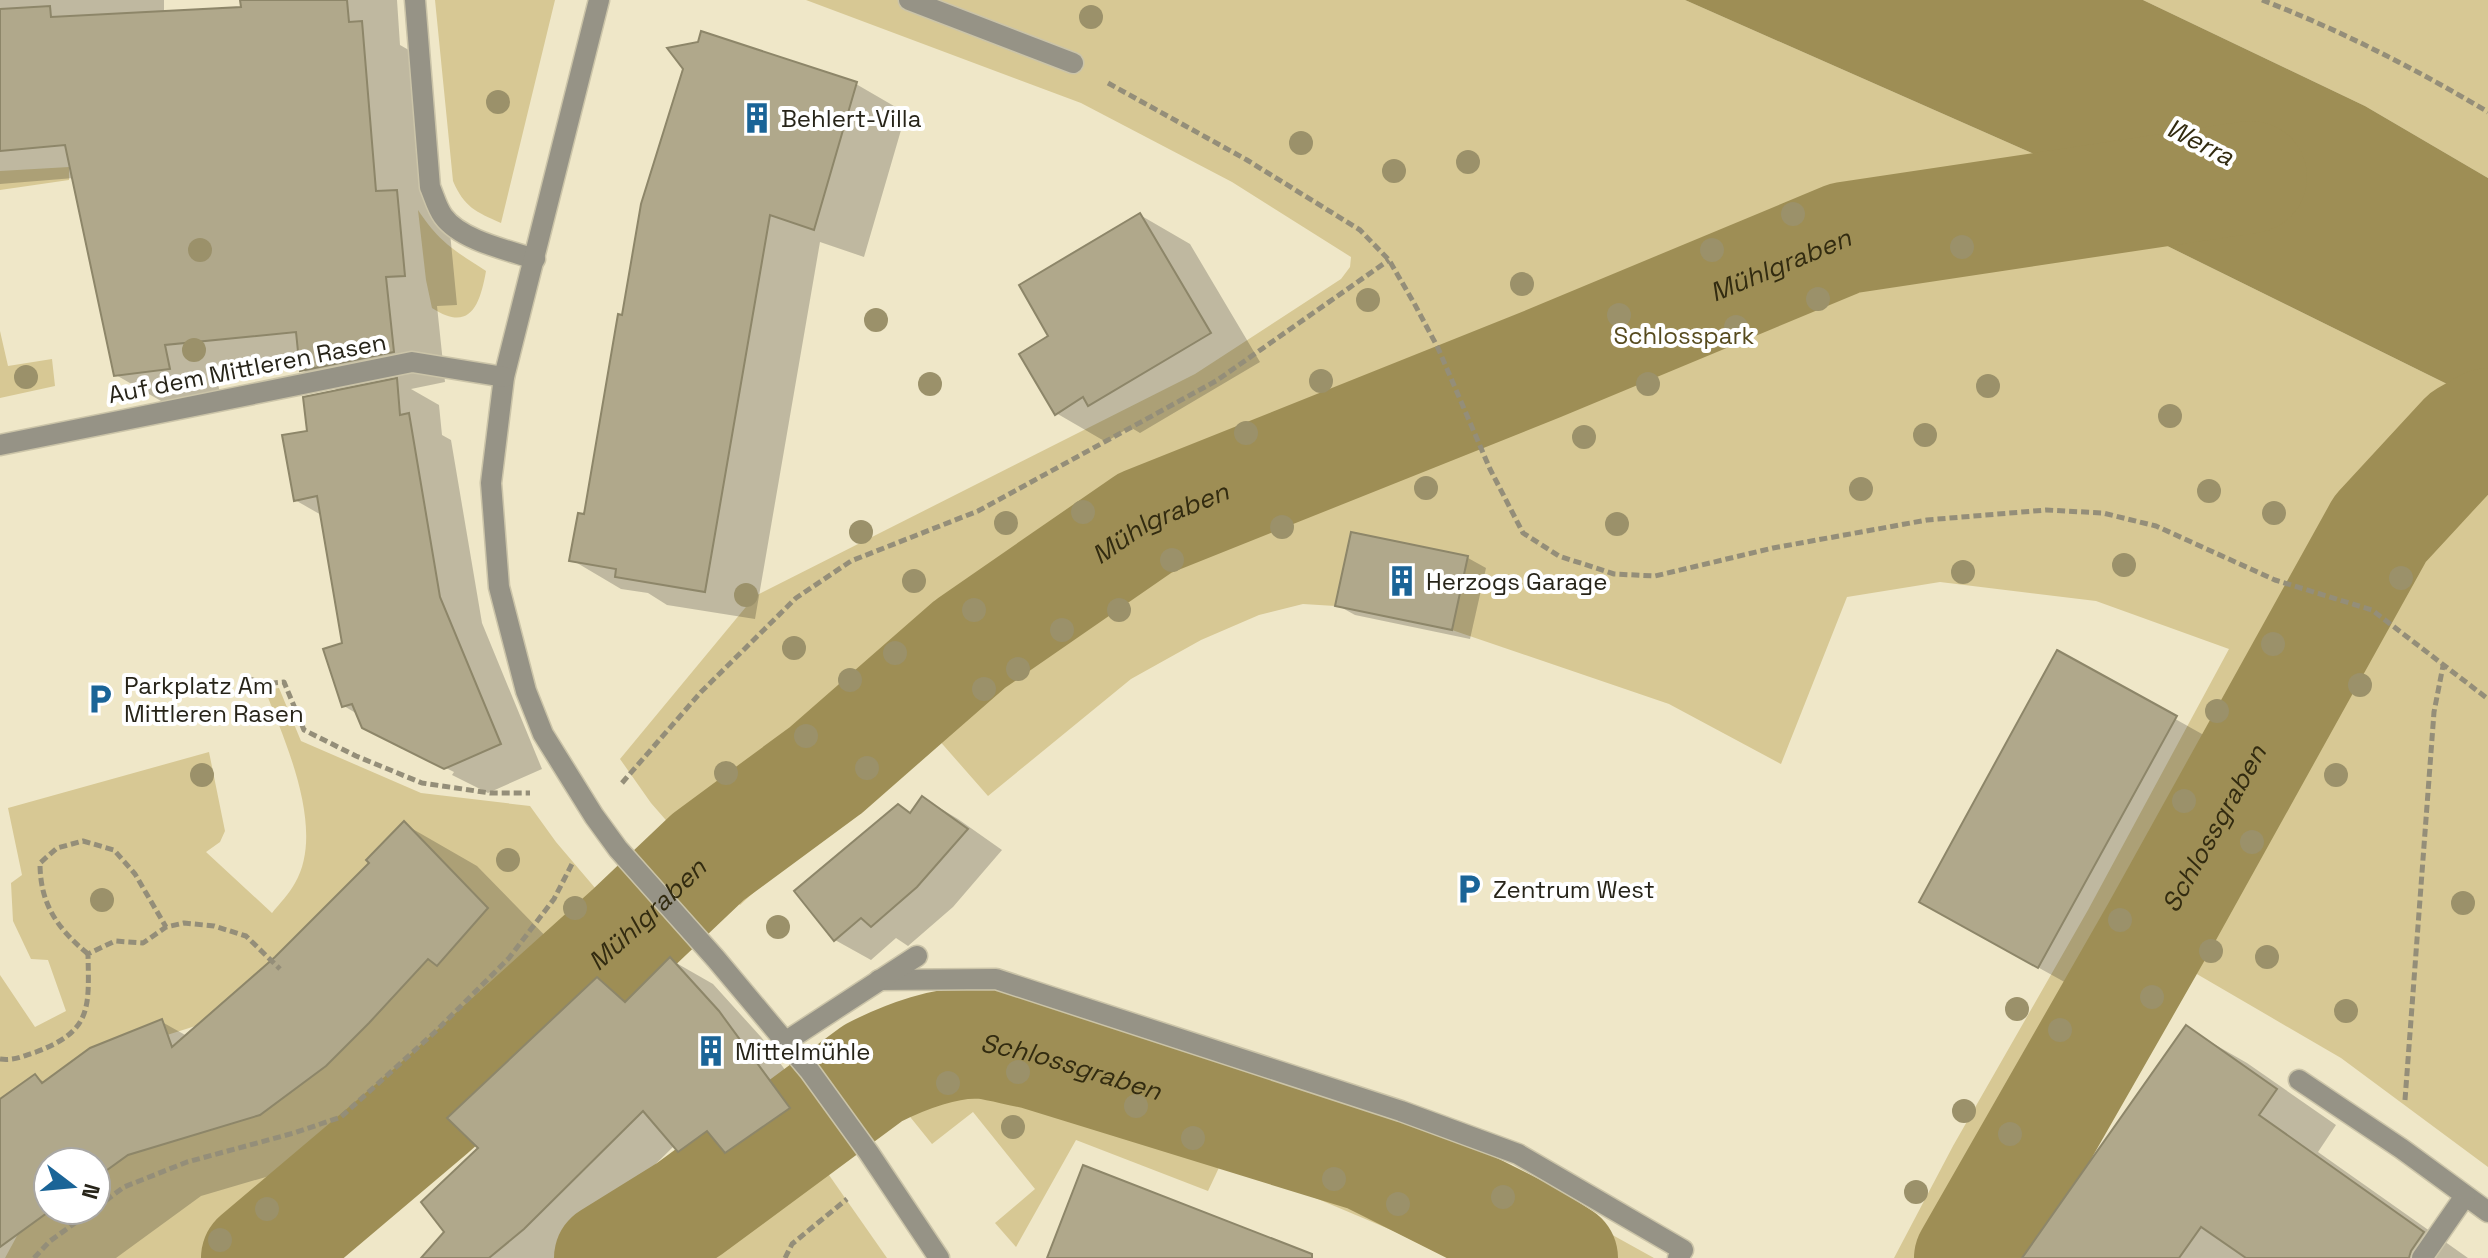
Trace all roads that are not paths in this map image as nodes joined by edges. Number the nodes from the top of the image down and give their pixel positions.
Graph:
1 (415, 0) edge
2 (599, 0) edge
3 (909, 0) edge
4 (1073, 63) road end
5 (535, 259) junction
6 (504, 377) junction
7 (0, 445) edge
8 (917, 956) dead end
9 (879, 980) junction
10 (785, 1042) junction
11 (2299, 1080) dead end
12 (2465, 1196) junction
13 (2488, 1212) edge
14 (939, 1258) edge
15 (1678, 1258) edge
16 (2422, 1258) edge

1 - 5 street
2 - 5 street
3 - 4 street
5 - 6 street
6 - 7 street, Auf dem Mittleren Rasen
6 - 10 street
8 - 9 street
9 - 10 street
9 - 15 street
10 - 14 street
11 - 12 street
12 - 13 street
12 - 16 street

